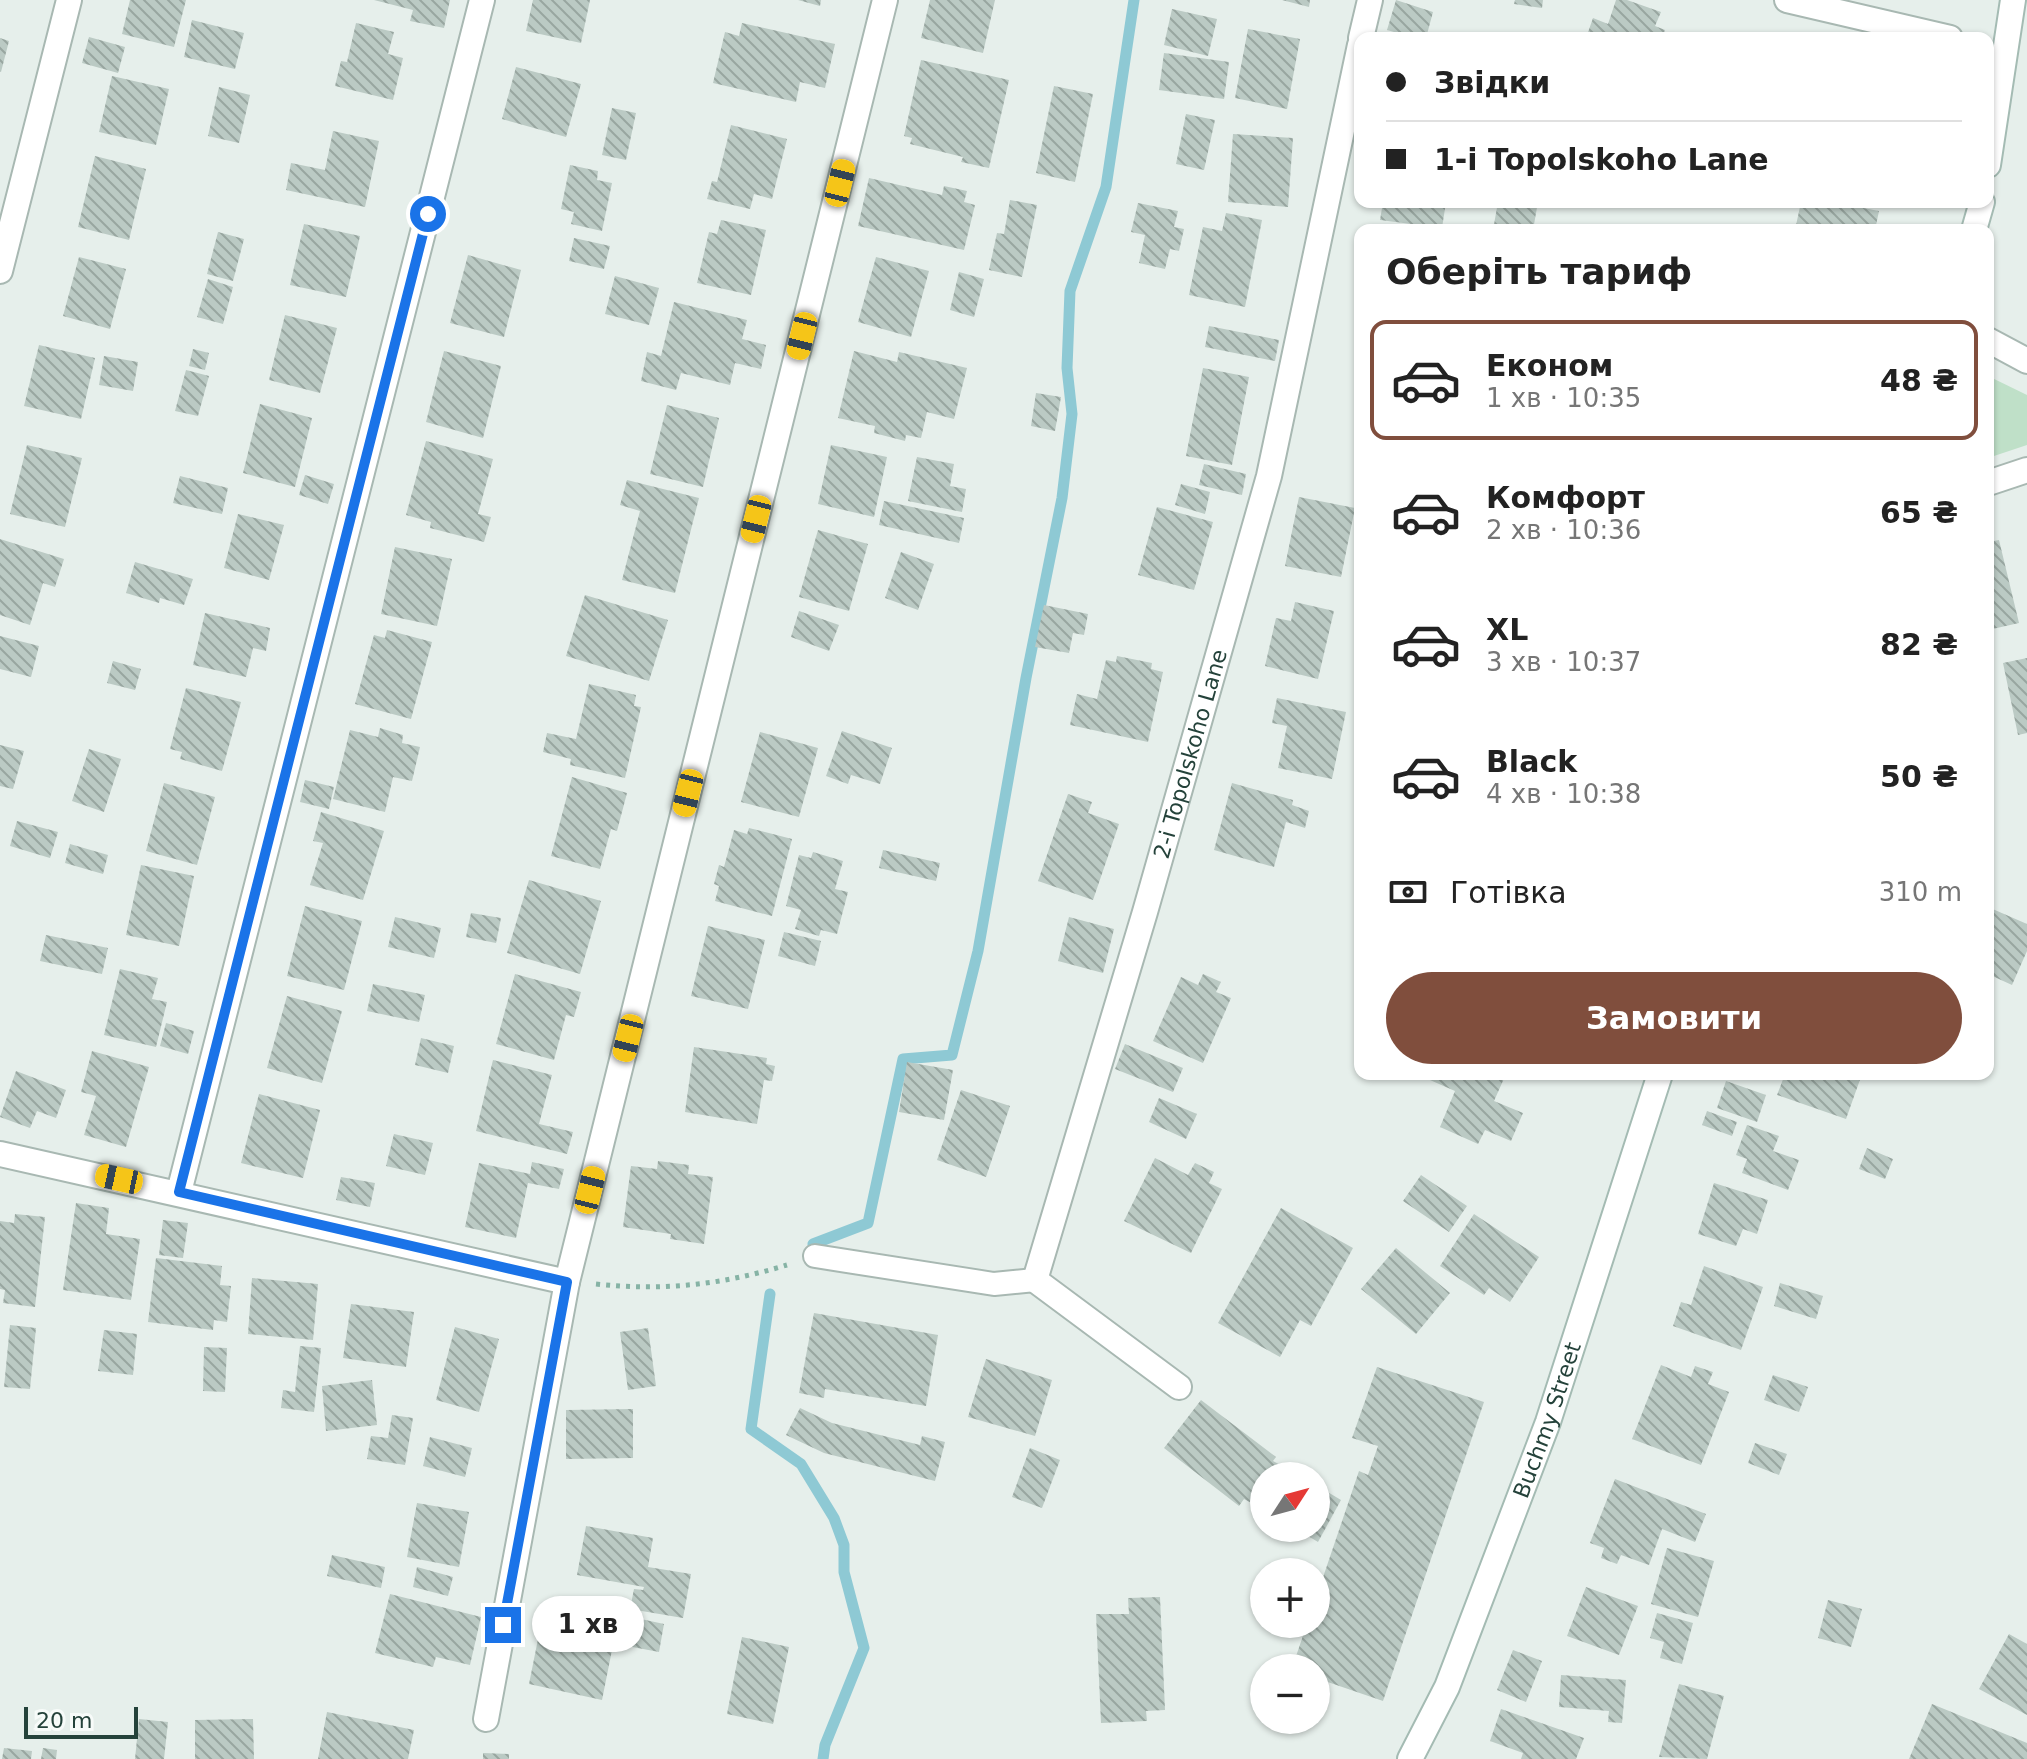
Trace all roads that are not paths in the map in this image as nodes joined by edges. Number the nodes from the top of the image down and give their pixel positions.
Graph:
1 (69, 0) edge
2 (482, 0) edge
3 (885, 0) edge
4 (1370, 0) edge
5 (1787, 0) edge
6 (2013, 0) edge
7 (1362, 32) edge
8 (1924, 32) edge
9 (1997, 49) edge
10 (1354, 73) edge
11 (1994, 88) edge
12 (0, 271) edge
13 (1994, 343) edge
14 (2027, 361) edge
15 (2027, 470) edge
16 (1994, 481) edge
17 (1658, 1080) edge
18 (0, 1154) edge
19 (179, 1192) junction
20 (815, 1256) road end
21 (1035, 1280) junction
22 (567, 1282) junction
23 (1179, 1387) dead end
24 (1447, 1687) junction
25 (486, 1719) dead end
26 (1410, 1759) edge
27 (1427, 1759) edge

1 - 12 street
2 - 19 street
3 - 22 street
4 - 7 street
5 - 8 street
6 - 9 street
9 - 11 street
10 - 21 street, 2-i Topolskoho Lane
13 - 14 street
15 - 16 street
17 - 24 street, Buchmy Street
18 - 19 street
19 - 22 street
20 - 21 lane
21 - 23 street
22 - 25 street
24 - 26 street, Buchmy Street
24 - 27 street

